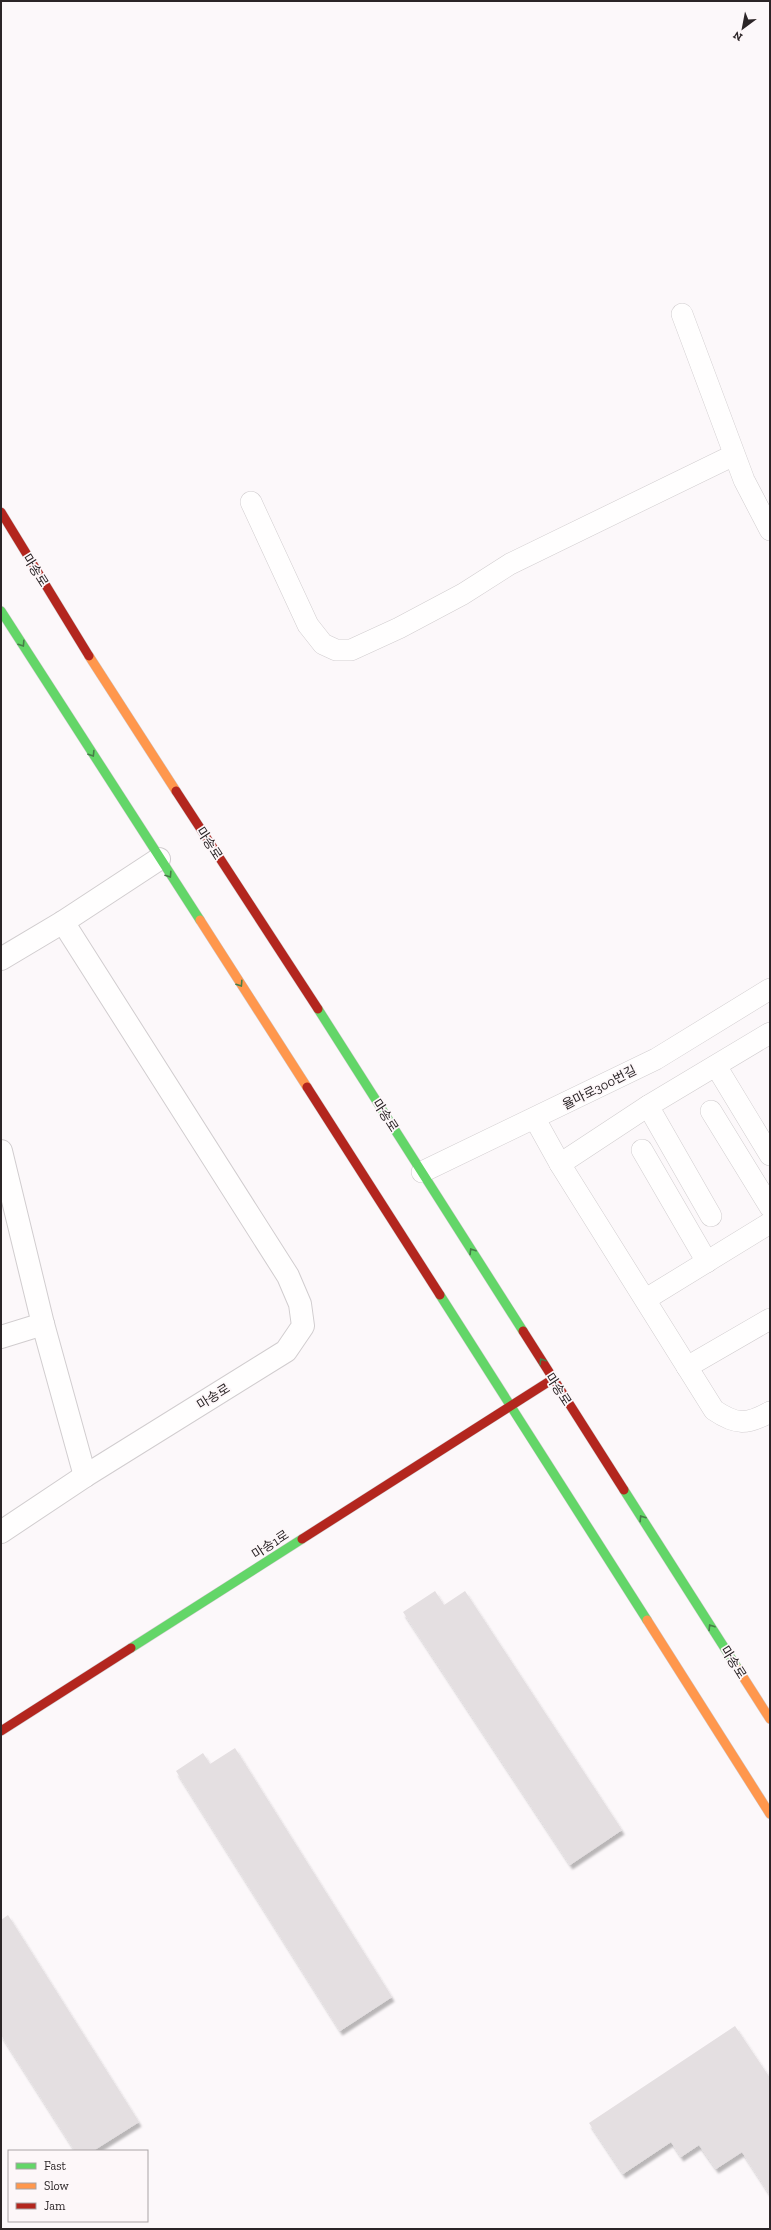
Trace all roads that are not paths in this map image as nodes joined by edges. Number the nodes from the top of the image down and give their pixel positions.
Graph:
1 (682, 314) dead end
2 (734, 455) junction
3 (251, 502) dead end
4 (1, 512) edge
5 (770, 530) edge
6 (1, 611) edge
7 (159, 859) junction
8 (63, 922) junction
9 (1, 960) edge
10 (770, 989) edge
11 (770, 1033) edge
12 (716, 1066) junction
13 (648, 1106) junction
14 (711, 1111) dead end
15 (534, 1119) junction
16 (642, 1150) dead end
17 (1, 1151) edge
18 (770, 1155) edge
19 (560, 1164) junction
20 (422, 1172) junction
21 (770, 1207) edge
22 (711, 1216) dead end
23 (770, 1223) edge
24 (707, 1262) junction
25 (646, 1299) junction
26 (770, 1319) edge
27 (43, 1324) junction
28 (1, 1337) edge
29 (687, 1367) junction
30 (553, 1379) junction
31 (512, 1404) junction
32 (770, 1412) edge
33 (85, 1476) junction
34 (1, 1532) edge
35 (770, 1719) edge
36 (1, 1731) edge
37 (770, 1814) edge

1 - 2 lane
2 - 3 lane
2 - 5 lane
4 - 20 street, 마송로
6 -> 7 street
7 - 8 street
7 -> 31 street
8 - 9 street
8 - 33 street, 마송로
10 - 15 lane, 율마로300번길
11 - 12 lane
12 - 13 lane
12 - 18 lane
13 - 19 lane
13 - 22 lane
14 - 21 lane
15 - 19 lane
15 - 20 lane, 율마로300번길
16 - 24 lane
17 - 27 street
19 - 25 lane
30 -> 20 street, 마송로
23 - 24 lane
24 - 25 lane
25 - 29 lane
26 - 29 lane
27 - 28 street
27 - 33 street
29 - 32 lane
30 - 31 street, 마송1로
35 -> 30 street, 마송로
31 - 36 street, 마송1로
31 - 37 street
33 - 34 street, 마송로

